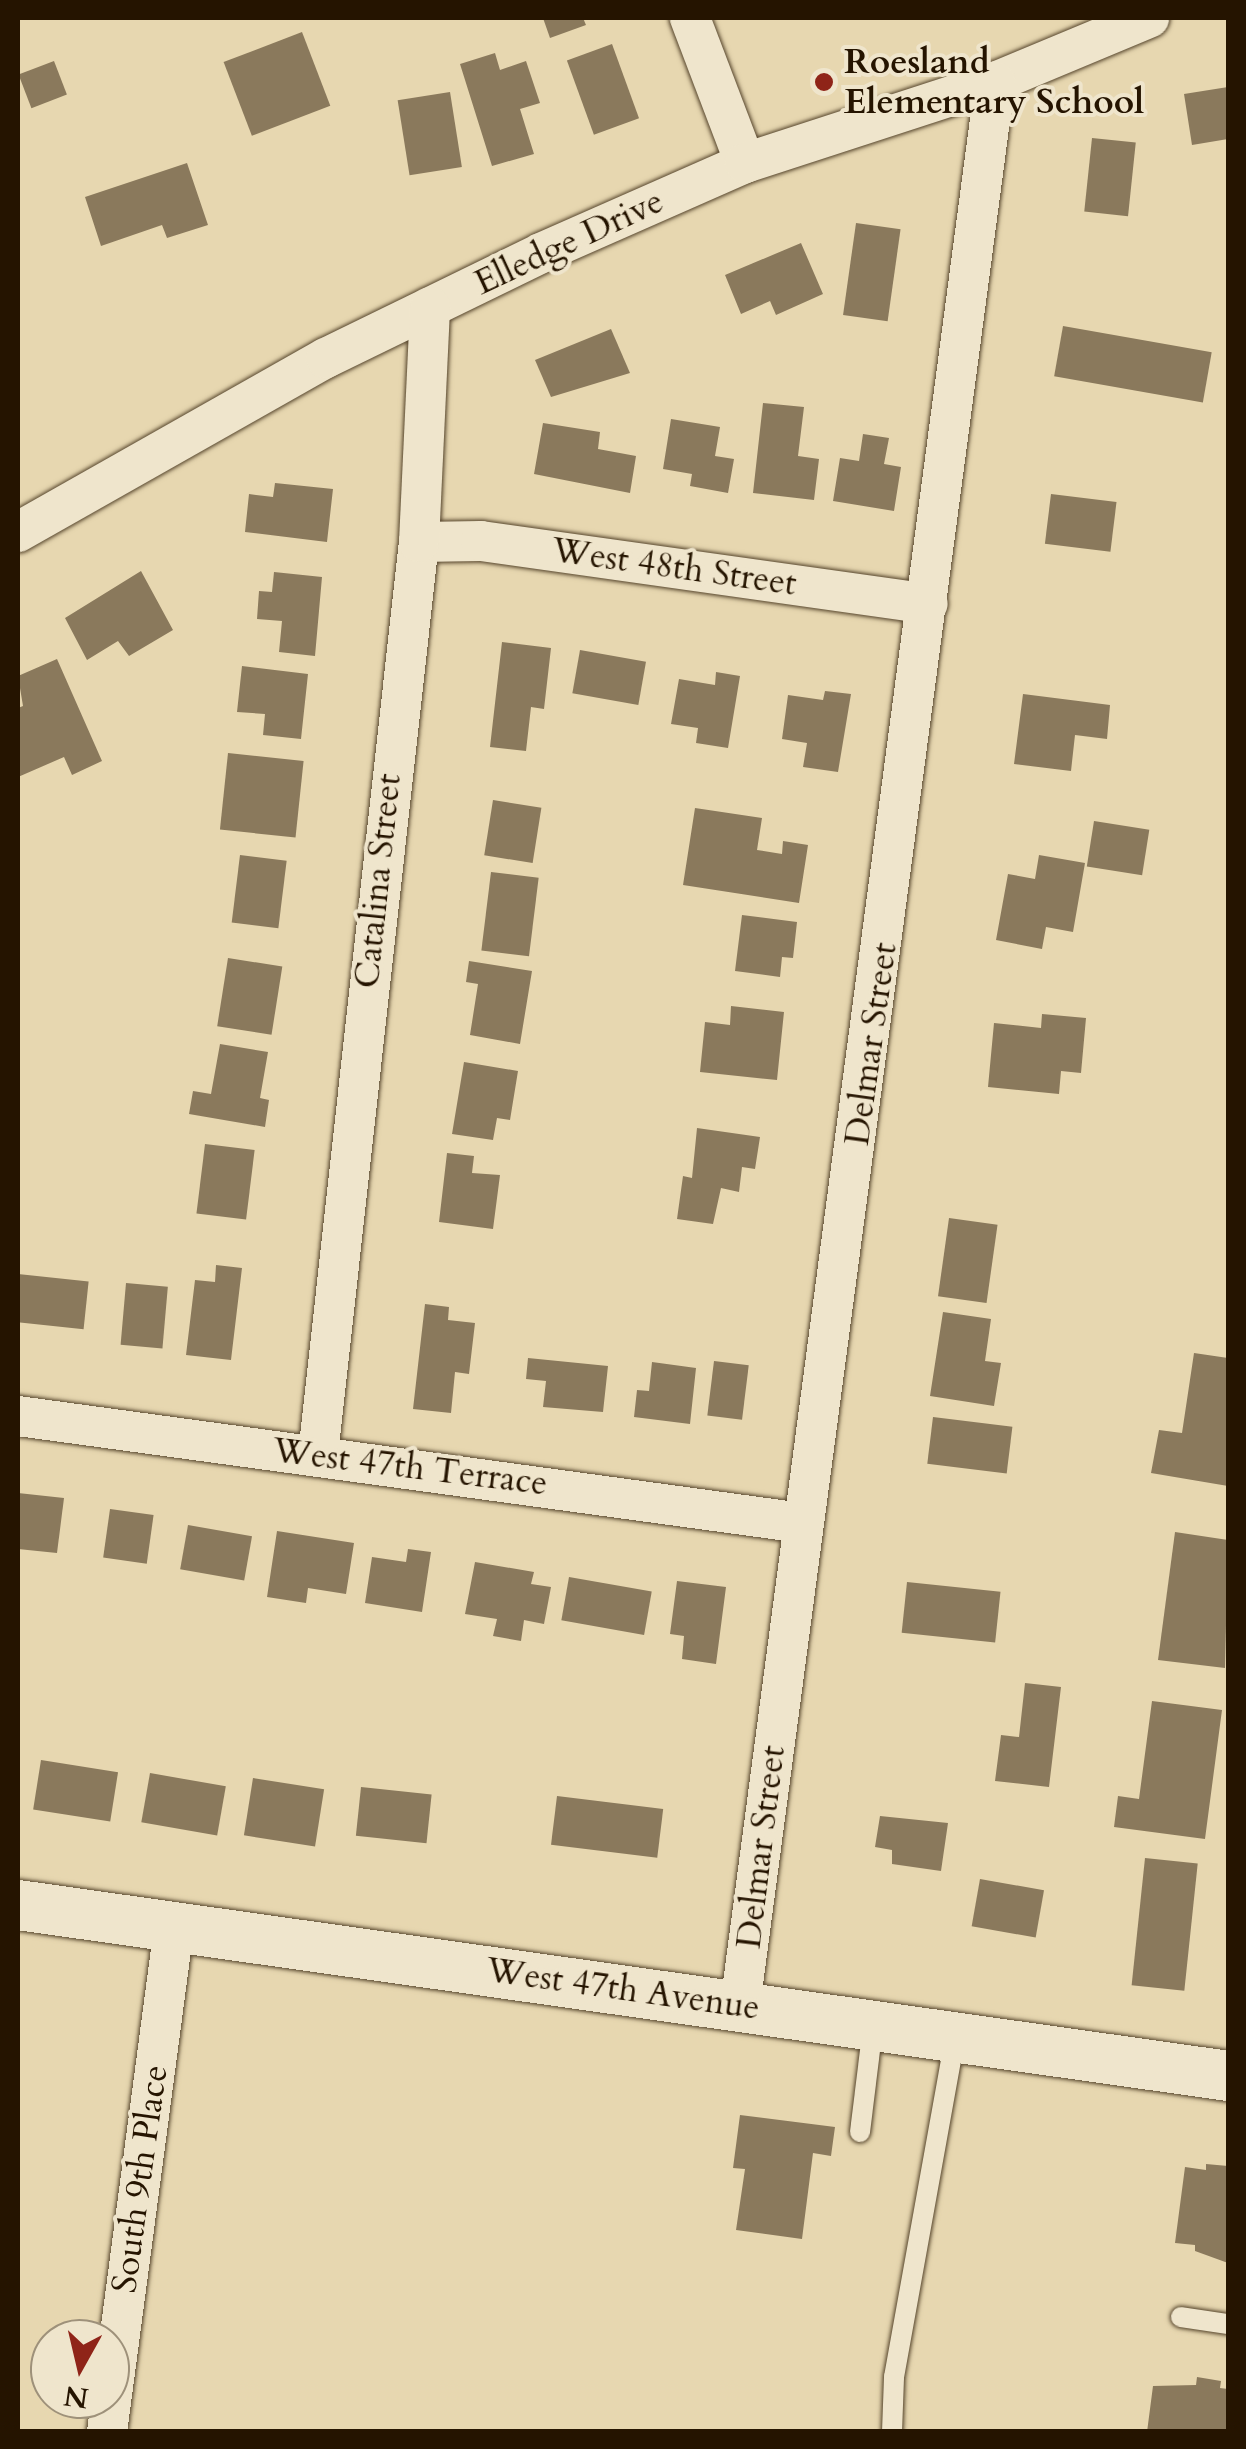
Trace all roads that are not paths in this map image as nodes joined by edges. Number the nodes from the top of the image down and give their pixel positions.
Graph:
1 (690, 18) edge
2 (1149, 18) edge
3 (996, 82) junction
4 (745, 162) junction
5 (430, 307) junction
6 (18, 532) edge
7 (418, 542) junction
8 (928, 604) junction
9 (18, 1416) edge
10 (318, 1455) junction
11 (802, 1523) junction
12 (18, 1905) edge
13 (174, 1927) junction
14 (740, 2006) junction
15 (874, 2024) junction
16 (956, 2036) junction
17 (1228, 2076) edge
18 (860, 2132) dead end
19 (1181, 2317) dead end
20 (1228, 2324) edge
21 (107, 2432) edge
22 (892, 2432) edge

1 - 4 street
2 - 3 street, Elledge Drive
3 - 4 street, Elledge Drive
3 - 8 street, Delmar Street
4 - 5 street, Elledge Drive
5 - 6 street, Elledge Drive
5 - 7 street, Catalina Street
7 - 8 street, West 48th Street
7 - 10 street, Catalina Street
8 - 11 street, Delmar Street
9 - 10 street, West 47th Terrace
10 - 11 street, West 47th Terrace
11 - 14 street, Delmar Street
12 - 13 street, West 47th Avenue
13 - 14 street, West 47th Avenue
13 - 21 street, South 9th Place
14 - 15 street, West 47th Avenue
15 - 16 street, West 47th Avenue
15 - 18 lane
16 - 17 street, West 47th Avenue
16 - 22 lane
19 - 20 lane

